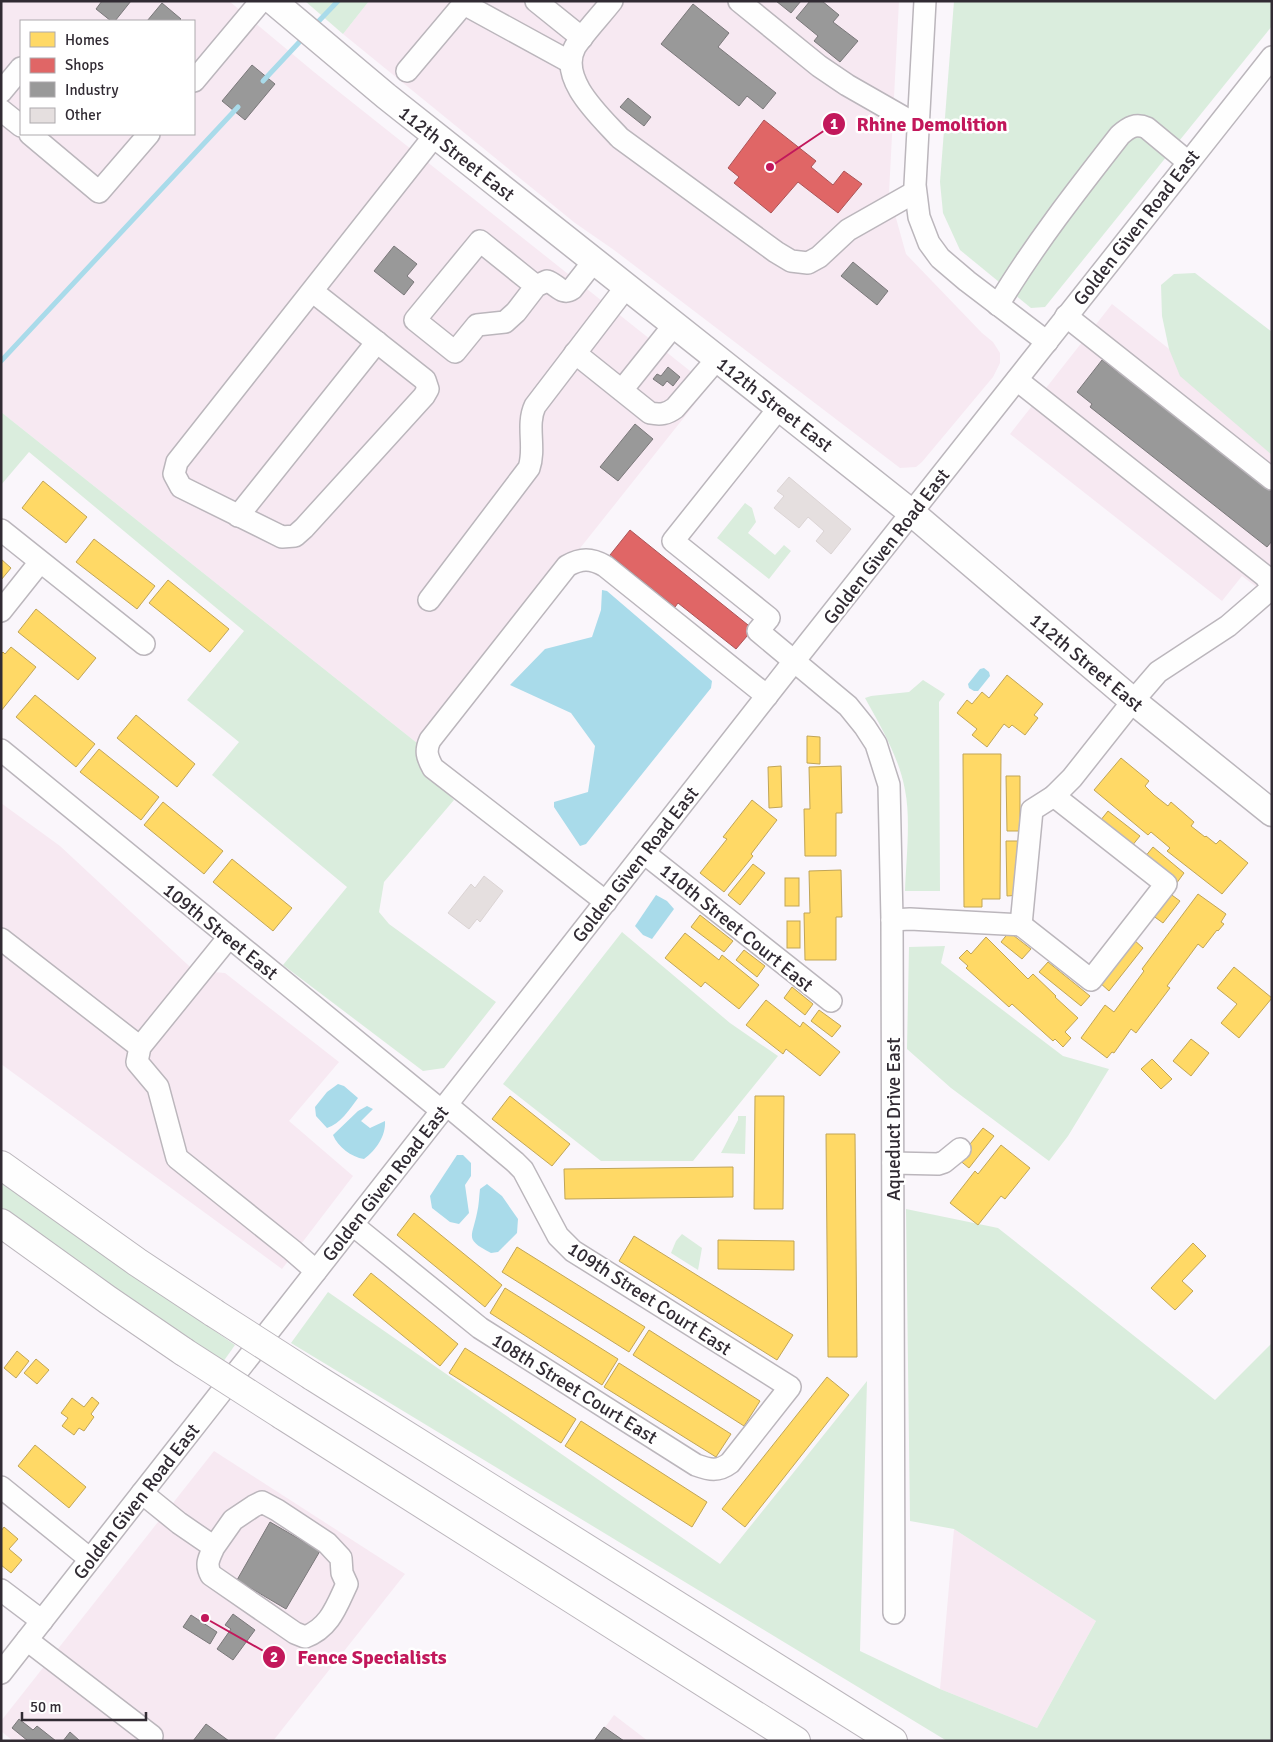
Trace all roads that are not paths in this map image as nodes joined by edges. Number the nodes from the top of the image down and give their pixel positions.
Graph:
1 (261, 1) edge
2 (273, 1) edge
3 (536, 1) edge
4 (612, 1) edge
5 (739, 1) edge
6 (925, 1) edge
7 (465, 3) edge
8 (582, 38) junction
9 (1272, 57) edge
10 (570, 62) junction
11 (20, 69) edge
12 (407, 71) dead end
13 (195, 80) edge
14 (1, 92) edge
15 (1, 110) edge
16 (20, 125) edge
17 (917, 125) junction
18 (31, 135) edge
19 (148, 135) edge
20 (434, 135) junction
21 (1188, 162) junction
22 (916, 192) junction
23 (594, 261) junction
24 (536, 286) junction
25 (626, 287) junction
26 (312, 291) junction
27 (998, 305) junction
28 (1066, 316) junction
29 (674, 325) junction
30 (377, 342) junction
31 (1047, 342) junction
32 (574, 353) junction
33 (717, 359) junction
34 (1016, 380) junction
35 (622, 390) junction
36 (779, 408) junction
37 (1272, 479) edge
38 (912, 513) junction
39 (238, 516) junction
40 (1, 530) edge
41 (40, 562) junction
42 (1270, 580) edge
43 (429, 600) dead end
44 (1, 611) edge
45 (144, 644) dead end
46 (795, 660) junction
47 (766, 696) junction
48 (1133, 701) junction
49 (1, 750) edge
50 (1054, 796) junction
51 (1272, 813) edge
52 (644, 853) junction
53 (606, 902) junction
54 (901, 919) junction
55 (1021, 925) junction
56 (229, 937) junction
57 (1, 938) edge
58 (831, 1001) dead end
59 (140, 1047) junction
60 (444, 1108) junction
61 (960, 1149) dead end
62 (894, 1163) junction
63 (1, 1165) edge
64 (1, 1223) edge
65 (353, 1224) junction
66 (316, 1271) junction
67 (790, 1387) joint
68 (1, 1487) edge
69 (142, 1493) junction
70 (214, 1547) junction
71 (90, 1559) junction
72 (1, 1590) edge
73 (894, 1613) dead end
74 (42, 1621) junction
75 (27, 1640) junction
76 (1, 1673) edge
77 (152, 1736) dead end
78 (796, 1741) edge
79 (893, 1741) edge

1 - 13 street
2 - 20 main road, 112th Street East
3 - 8 street
4 - 8 street
5 - 17 street
6 - 17 street
7 - 10 street
7 - 12 street
8 - 10 street
9 - 21 street, Golden Given Road East
10 - 22 street
11 - 14 street
15 - 16 street
17 - 22 street
18 - 19 street
20 - 23 main road, 112th Street East
20 - 26 street
21 - 27 street
21 - 28 street, Golden Given Road East
22 - 27 street
23 - 24 street
23 - 25 main road, 112th Street East
24 - 24 street
25 - 29 main road, 112th Street East
25 - 32 street
26 - 30 street
26 - 39 street
27 - 31 street
28 - 31 street, Golden Given Road East
28 - 37 street
29 - 33 main road, 112th Street East
29 - 35 street
30 - 39 street
30 - 39 street
31 - 34 street, Golden Given Road East
32 - 35 street
32 - 43 street
33 - 35 street
33 - 36 main road, 112th Street East
34 - 38 street, Golden Given Road East
34 - 42 street
36 - 38 main road, 112th Street East
36 - 46 street, Aqueduct Drive East
38 - 46 street, Golden Given Road East
38 - 48 main road, 112th Street East
40 - 41 street
41 - 44 street
41 - 45 street
42 - 48 street
46 - 47 street, Golden Given Road East
46 - 54 street, Aqueduct Drive East
47 - 52 street, Golden Given Road East
47 - 53 street
48 - 50 street
48 - 51 main road, 112th Street East
49 - 56 street, 109th Street East
50 - 55 street
50 - 55 street
52 - 53 street, Golden Given Road East
52 - 58 street, 110th Street Court East
53 - 60 street, Golden Given Road East
54 - 55 street
54 - 62 street, Aqueduct Drive East
56 - 59 street
56 - 60 street, 109th Street East
57 - 59 street
59 - 66 street
60 - 65 street, Golden Given Road East
60 - 67 street, 109th Street Court East
61 - 62 street
62 - 73 street, Aqueduct Drive East
63 - 79 highway, bridge
64 - 78 highway, bridge
65 - 66 street, Golden Given Road East
65 - 67 street, 108th Street Court East
66 - 69 street, Golden Given Road East
68 - 71 street
69 - 70 street
69 - 71 street, Golden Given Road East
70 - 70 street
71 - 74 street, Golden Given Road East
72 - 74 street
74 - 75 street, Golden Given Road East
75 - 76 street, Golden Given Road East
75 - 77 street

